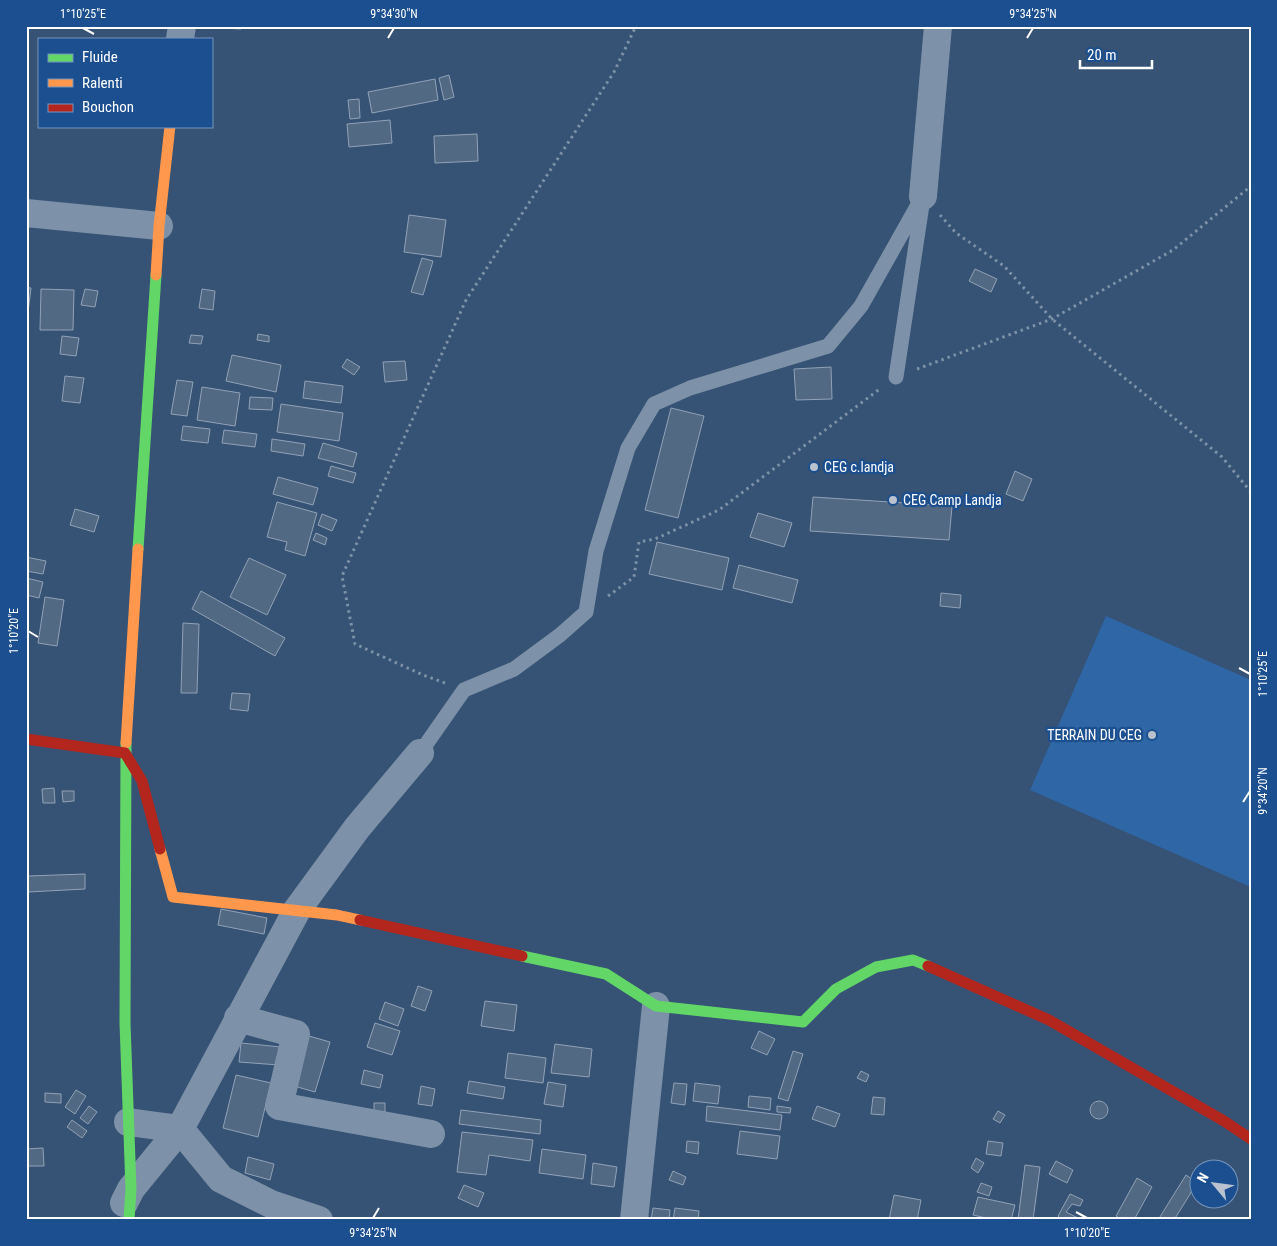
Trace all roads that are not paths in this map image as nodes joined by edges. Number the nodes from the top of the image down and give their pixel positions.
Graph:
1 (938, 26) edge
2 (170, 128) edge
3 (923, 196) junction
4 (26, 213) edge
5 (159, 226) junction
6 (896, 377) road end
7 (26, 739) edge
8 (125, 753) junction
9 (420, 753) joint
10 (297, 910) junction
11 (656, 1006) junction
12 (238, 1018) junction
13 (128, 1122) junction
14 (180, 1129) junction
15 (431, 1134) dead end
16 (1251, 1139) edge
17 (131, 1189) junction
18 (116, 1220) edge
19 (130, 1220) edge
20 (319, 1220) edge
21 (634, 1220) edge

1 - 3 street
2 - 5 street
3 - 6 lane
3 - 9 lane
4 - 5 street
5 - 8 street
7 - 8 street
8 - 10 street
8 - 13 street
9 - 10 street
10 - 11 street
10 - 12 street
11 - 16 street
11 - 21 street
12 - 14 street
12 - 15 street
13 - 14 street
13 - 17 street
14 - 17 street
14 - 20 street
17 - 18 street
17 - 19 street

